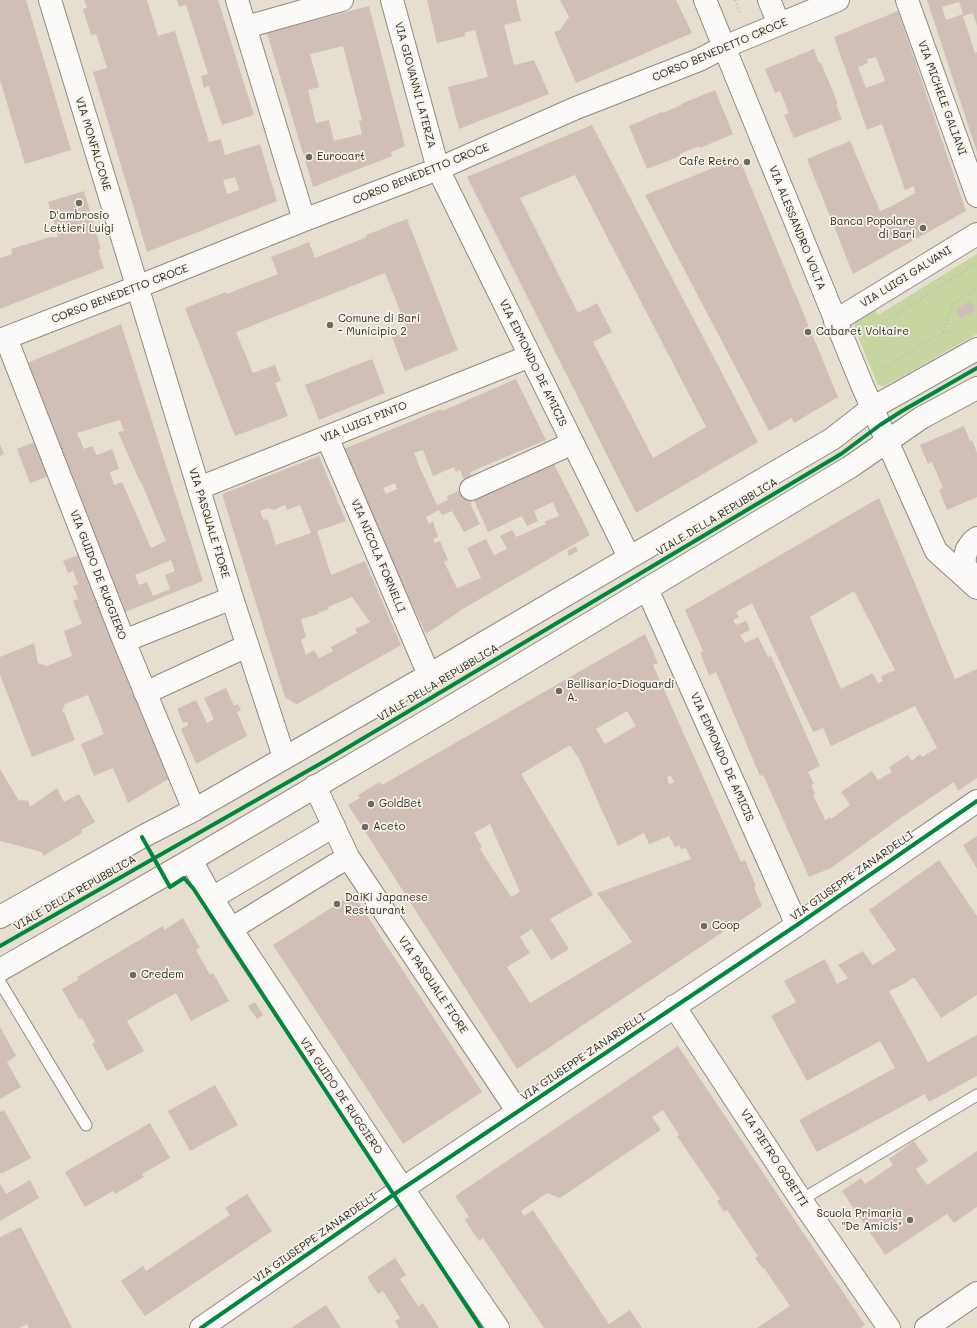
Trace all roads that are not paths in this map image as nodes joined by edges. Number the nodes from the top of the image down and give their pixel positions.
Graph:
1 (50, 0) edge
2 (237, 0) edge
3 (342, 0) edge
4 (392, 0) edge
5 (705, 0) edge
6 (769, 0) edge
7 (838, 0) edge
8 (907, 0) edge
9 (778, 24) junction
10 (246, 27) junction
11 (724, 47) junction
12 (438, 169) junction
13 (977, 196) edge
14 (304, 220) junction
15 (977, 234) edge
16 (137, 287) junction
17 (835, 321) junction
18 (3, 339) edge
19 (977, 349) edge
20 (530, 356) junction
21 (977, 388) edge
22 (872, 408) junction
23 (327, 437) junction
24 (887, 442) junction
25 (572, 443) junction
26 (199, 488) junction
27 (471, 489) dead end
28 (977, 538) edge
29 (629, 557) junction
30 (975, 586) edge
31 (647, 589) junction
32 (232, 598) junction
33 (124, 641) junction
34 (247, 646) junction
35 (429, 675) junction
36 (145, 693) junction
37 (284, 757) junction
38 (315, 786) junction
39 (977, 801) edge
40 (194, 810) junction
41 (334, 826) junction
42 (348, 857) junction
43 (191, 860) junction
44 (212, 898) junction
45 (0, 917) edge
46 (797, 925) junction
47 (231, 929) junction
48 (0, 970) edge
49 (0, 982) edge
50 (674, 1006) junction
51 (977, 1095) edge
52 (518, 1112) junction
53 (86, 1125) dead end
54 (403, 1189) junction
55 (801, 1200) junction
56 (977, 1293) edge
57 (201, 1328) edge
58 (498, 1328) edge
59 (889, 1328) edge
60 (926, 1328) edge

1 - 16 street, VIA MONFALCONE
2 - 10 street
3 - 10 street
4 - 12 street, VIA GIOVANNI LATERZA
5 - 11 street, VIA ALESSANDRO VOLTA
6 - 9 street
7 - 9 street, CORSO BENEDETTO CROCE
8 - 13 street, VIA MICHELE GALIANI
9 - 11 street, CORSO BENEDETTO CROCE
10 - 14 street
11 - 12 street, CORSO BENEDETTO CROCE
11 - 17 street, VIA ALESSANDRO VOLTA
12 - 14 street, CORSO BENEDETTO CROCE
12 - 20 street, VIA EDMONDO DE AMICIS
14 - 16 street, CORSO BENEDETTO CROCE
15 - 17 street, VIA LUIGI GALVANI
16 - 18 street, CORSO BENEDETTO CROCE
16 - 26 street, VIA PASQUALE FIORE
17 - 22 street, VIA ALESSANDRO VOLTA
18 - 33 street, VIA GUIDO DE RUGGIERO
19 - 22 street, VIALE DELLA REPUBBLICA
20 - 23 street, VIA LUIGI PINTO
20 - 25 street, VIA EDMONDO DE AMICIS
21 - 24 street
22 - 24 street, VIA ALESSANDRO VOLTA
22 - 29 street, VIALE DELLA REPUBBLICA
23 - 26 street, VIA LUIGI PINTO
23 - 35 street, VIA NICOLA FORNELLI
24 - 30 street, VIA ALESSANDRO VOLTA
24 - 31 street
25 - 27 street
25 - 29 street, VIA EDMONDO DE AMICIS
26 - 32 street, VIA PASQUALE FIORE
28 - 30 street
29 - 35 street, VIALE DELLA REPUBBLICA
31 - 38 street
31 - 46 street, VIA EDMONDO DE AMICIS
32 - 33 street
32 - 34 street, VIA PASQUALE FIORE
33 - 36 street, VIA GUIDO DE RUGGIERO
34 - 36 street
34 - 37 street, VIA PASQUALE FIORE
35 - 37 street, VIALE DELLA REPUBBLICA
36 - 40 street, VIA GUIDO DE RUGGIERO
37 - 40 street, VIALE DELLA REPUBBLICA
38 - 41 street, VIA PASQUALE FIORE
38 - 43 street
39 - 46 street, VIA GIUSEPPE ZANARDELLI
40 - 45 street, VIALE DELLA REPUBBLICA
41 - 42 street, VIA PASQUALE FIORE
41 - 44 street
42 - 47 street
42 - 52 street, VIA PASQUALE FIORE
43 - 44 street, VIA GUIDO DE RUGGIERO
43 - 48 street
44 - 47 street, VIA GUIDO DE RUGGIERO
46 - 50 street, VIA GIUSEPPE ZANARDELLI
47 - 54 street, VIA GUIDO DE RUGGIERO
49 - 53 lane
50 - 52 street, VIA GIUSEPPE ZANARDELLI
50 - 55 street, VIA PIETRO GOBETTI
51 - 55 lane
52 - 54 street, VIA GIUSEPPE ZANARDELLI
54 - 57 street, VIA GIUSEPPE ZANARDELLI
54 - 58 street, VIA GUIDO DE RUGGIERO
55 - 59 street, VIA PIETRO GOBETTI
56 - 60 street

